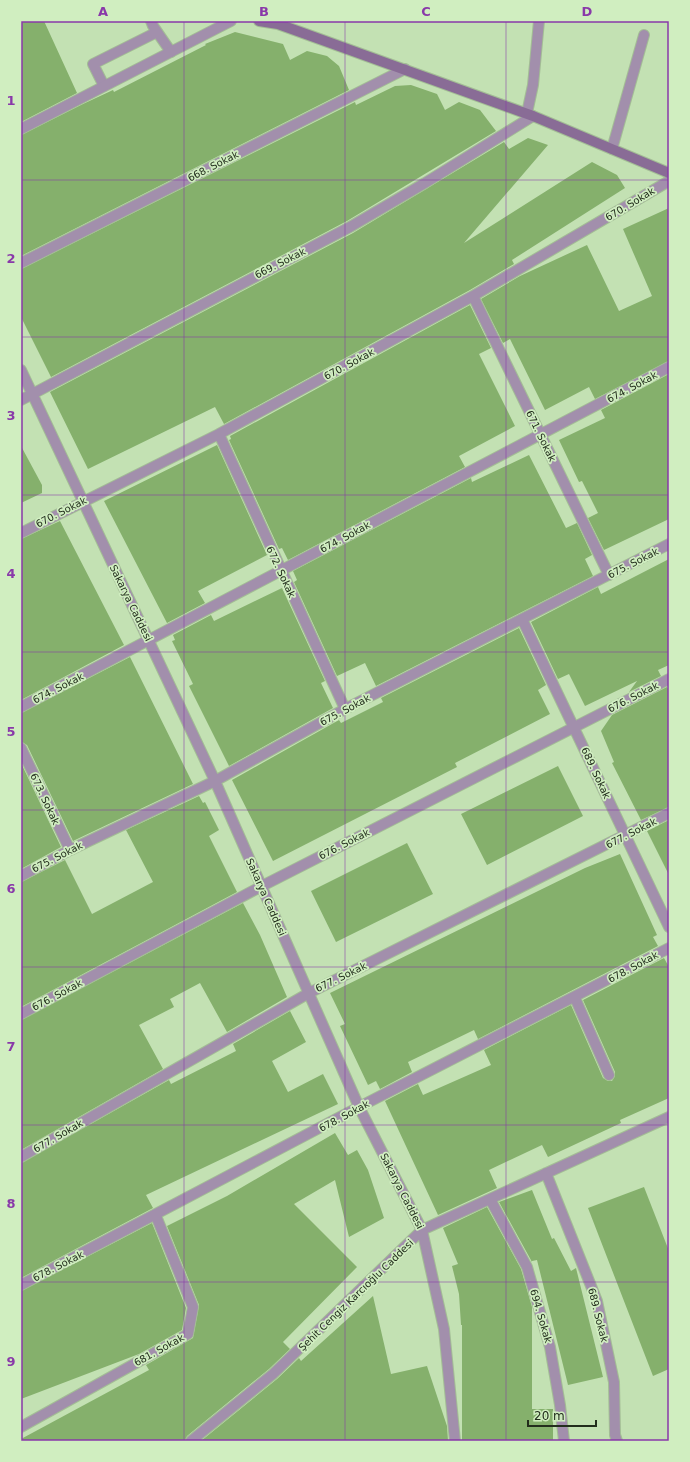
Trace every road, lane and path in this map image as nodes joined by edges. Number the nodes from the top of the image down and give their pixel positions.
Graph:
1 (151, 21) edge
2 (231, 21) edge
3 (259, 21) edge
4 (263, 21) edge
5 (539, 21) edge
6 (157, 32) junction
7 (644, 35) dead end
8 (171, 52) junction
9 (405, 68) junction
10 (104, 86) junction
11 (530, 114) junction
12 (21, 129) edge
13 (612, 149) junction
14 (669, 174) edge
15 (669, 181) edge
16 (21, 263) edge
17 (473, 296) junction
18 (669, 367) edge
19 (21, 370) edge
20 (33, 394) junction
21 (21, 400) edge
22 (218, 434) junction
23 (540, 434) junction
24 (82, 502) junction
25 (21, 533) edge
26 (669, 544) edge
27 (281, 571) junction
28 (609, 575) junction
29 (522, 619) junction
30 (149, 641) junction
31 (669, 678) edge
32 (21, 707) edge
33 (345, 709) junction
34 (574, 727) junction
35 (21, 748) edge
36 (215, 781) junction
37 (669, 813) edge
38 (625, 836) junction
39 (70, 850) junction
40 (21, 876) edge
41 (262, 886) junction
42 (669, 927) edge
43 (669, 948) edge
44 (309, 993) junction
45 (575, 998) junction
46 (21, 1014) edge
47 (609, 1075) dead end
48 (359, 1108) junction
49 (669, 1117) edge
50 (21, 1157) edge
51 (546, 1173) junction
52 (490, 1199) junction
53 (156, 1216) junction
54 (422, 1230) junction
55 (21, 1285) edge
56 (21, 1427) edge
57 (191, 1441) edge
58 (455, 1441) edge
59 (564, 1441) edge
60 (617, 1441) edge

1 - 6 street
2 - 8 street
3 - 4 street
4 - 9 street
5 - 11 street
6 - 8 street
6 - 10 street
7 - 13 street
8 - 10 street
9 - 11 street
9 - 16 street, 668. Sokak
10 - 12 street
11 - 13 street
11 - 20 street, 669. Sokak
13 - 14 street
15 - 17 street, 670. Sokak
17 - 22 street, 670. Sokak
17 - 23 street, 671. Sokak
18 - 23 street, 674. Sokak
19 - 20 street, Sakarya Caddesi
20 - 21 street, 669. Sokak
20 - 24 street, Sakarya Caddesi
22 - 24 street, 670. Sokak
22 - 27 street, 672. Sokak
23 - 27 street, 674. Sokak
23 - 28 street, 671. Sokak
24 - 25 street, 670. Sokak
24 - 30 street, Sakarya Caddesi
26 - 28 street, 675. Sokak
27 - 30 street, 674. Sokak
27 - 33 street, 672. Sokak
28 - 29 street, 675. Sokak
29 - 33 street, 675. Sokak
29 - 34 street, 689. Sokak
30 - 32 street, 674. Sokak
30 - 36 street, Sakarya Caddesi
31 - 34 street, 676. Sokak
33 - 36 street, 675. Sokak
34 - 38 street, 689. Sokak
34 - 41 street, 676. Sokak
35 - 39 street, 673. Sokak
36 - 39 street, 675. Sokak
36 - 41 street, Sakarya Caddesi
37 - 38 street, 677. Sokak
38 - 42 street, 689. Sokak
38 - 44 street, 677. Sokak
39 - 40 street, 675. Sokak
41 - 44 street, Sakarya Caddesi
41 - 46 street, 676. Sokak
43 - 45 street, 678. Sokak
44 - 48 street, Sakarya Caddesi
44 - 50 street, 677. Sokak
45 - 47 street
45 - 48 street, 678. Sokak
48 - 53 street, 678. Sokak
48 - 54 street, Sakarya Caddesi
49 - 51 street, Şehit Cengiz Karcıoğlu Caddesi
51 - 52 street, Şehit Cengiz Karcıoğlu Caddesi
51 - 60 street, 689. Sokak
52 - 54 street, Şehit Cengiz Karcıoğlu Caddesi
52 - 59 street, 694. Sokak
53 - 55 street, 678. Sokak
53 - 56 street, 681. Sokak
54 - 57 street, Şehit Cengiz Karcıoğlu Caddesi
54 - 58 street, Sakarya Caddesi

